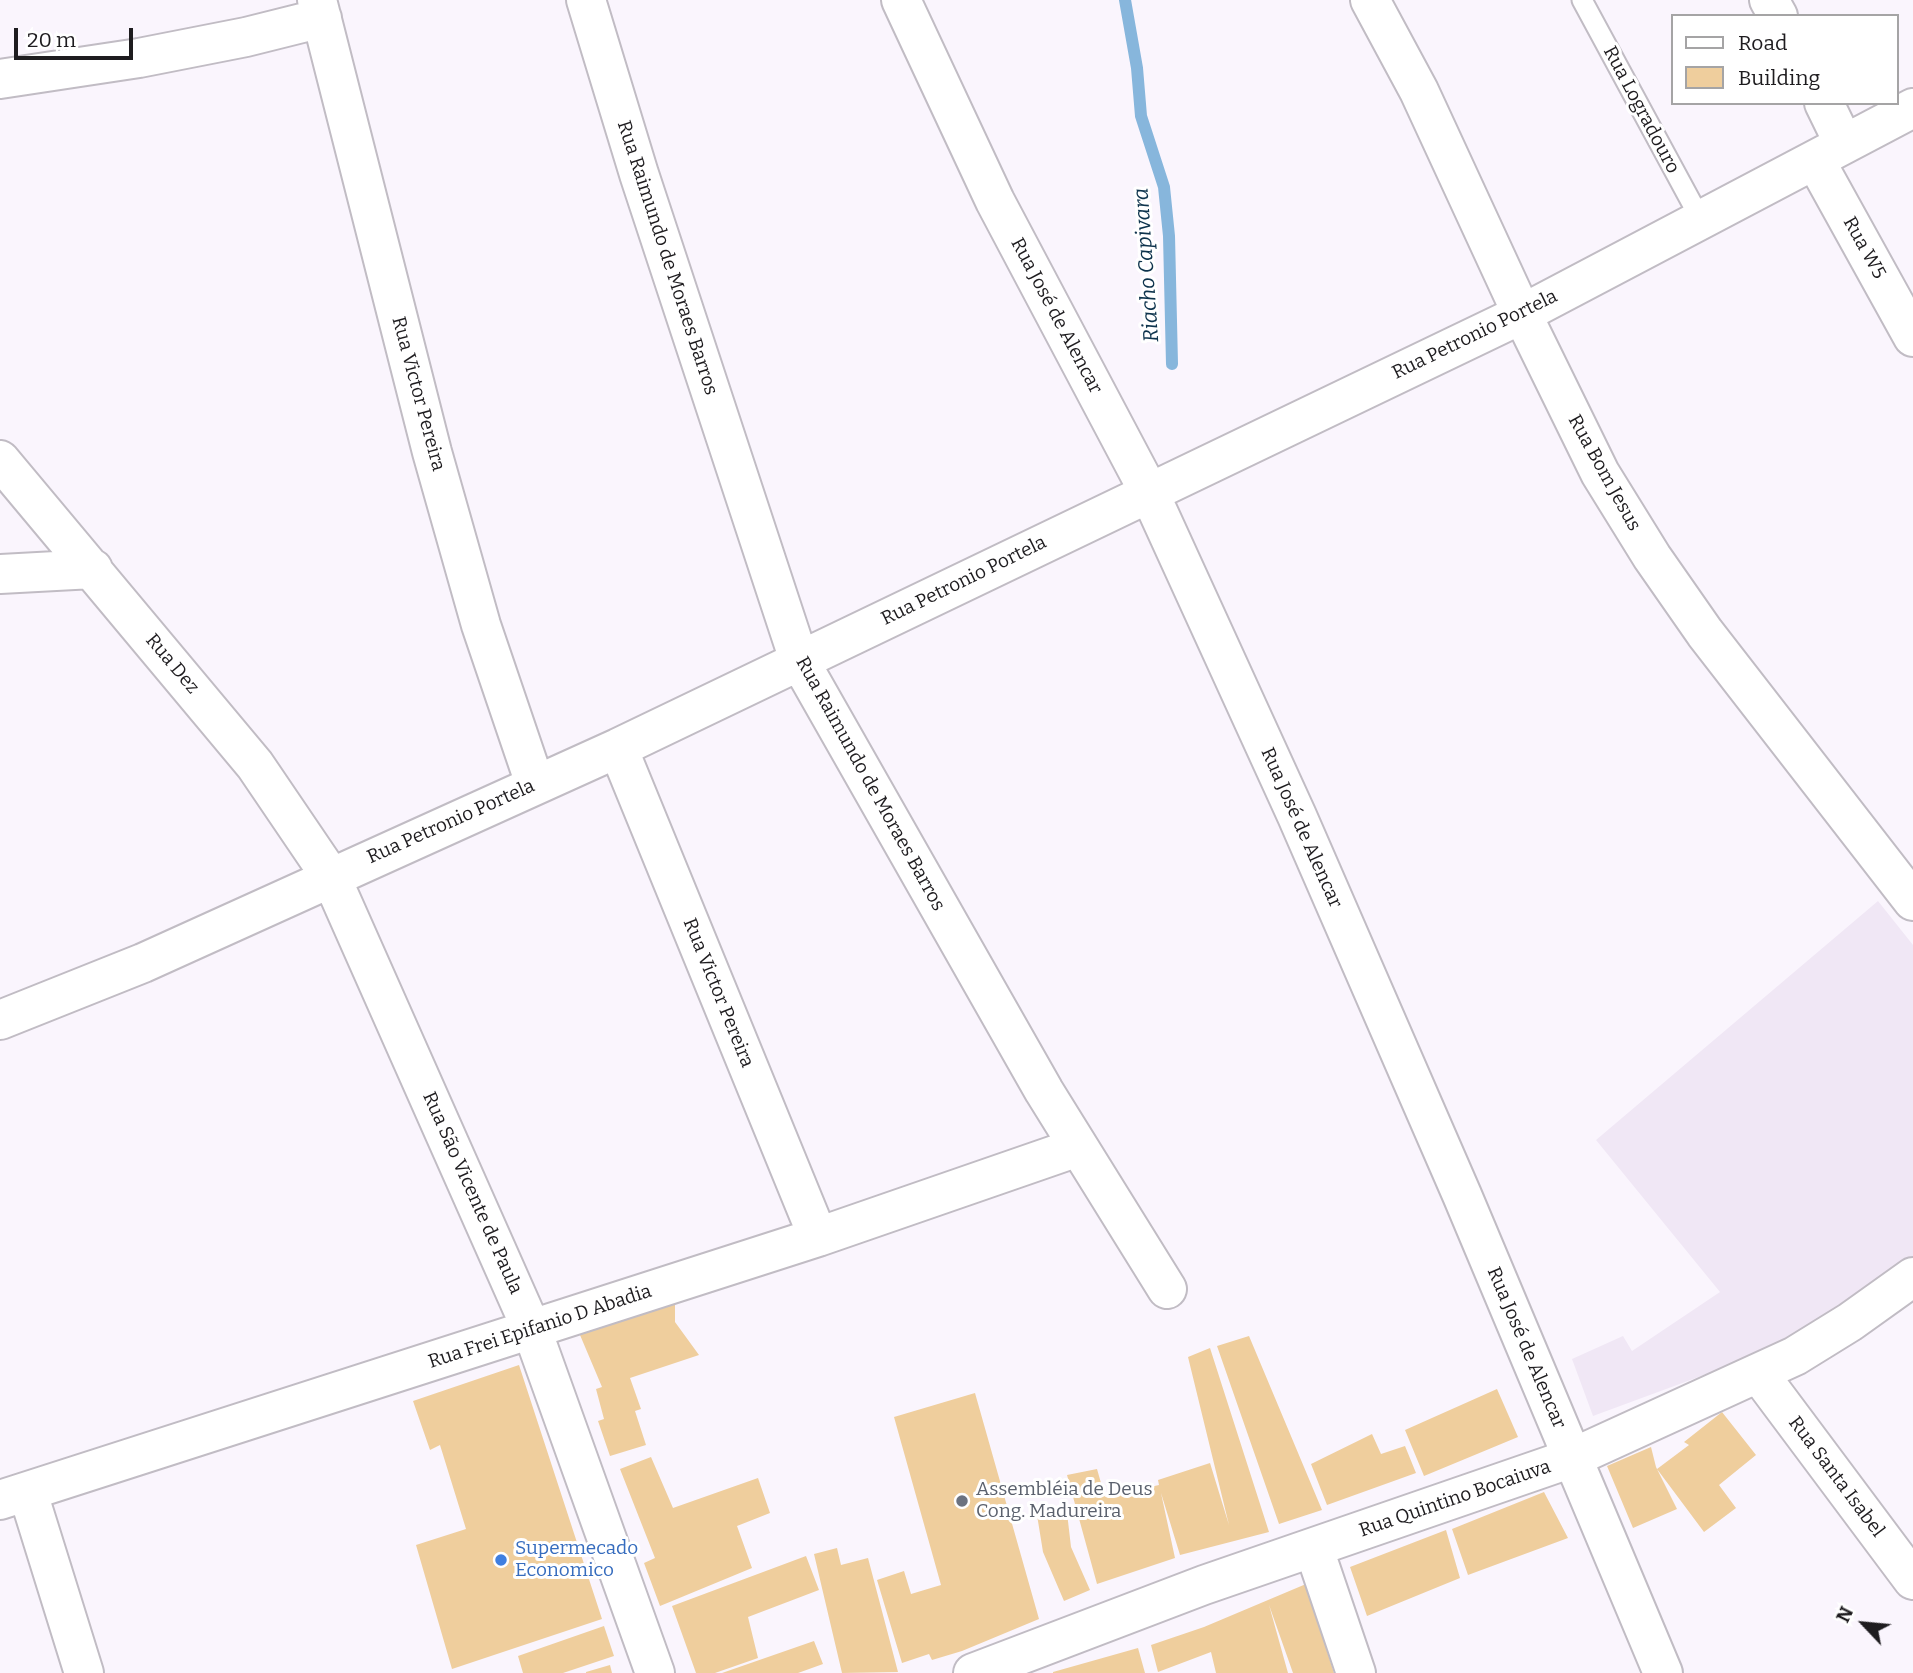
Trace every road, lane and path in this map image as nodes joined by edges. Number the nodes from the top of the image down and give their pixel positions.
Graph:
1 (586, 0) edge
2 (901, 0) edge
3 (1370, 0) edge
4 (1582, 0) edge
5 (319, 9) edge
6 (0, 79) edge
7 (1824, 105) edge
8 (1913, 108) edge
9 (1830, 152) junction
10 (1701, 220) junction
11 (1522, 314) junction
12 (1913, 337) edge
13 (0, 460) edge
14 (1149, 492) junction
15 (93, 569) junction
16 (0, 574) edge
17 (799, 660) junction
18 (618, 748) junction
19 (535, 784) junction
20 (331, 877) junction
21 (1913, 901) edge
22 (0, 1020) edge
23 (1078, 1147) junction
24 (818, 1237) junction
25 (1913, 1277) edge
26 (1167, 1289) dead end
27 (532, 1330) junction
28 (1759, 1374) junction
29 (1572, 1458) junction
30 (14, 1497) edge
31 (1314, 1549) junction
32 (1913, 1580) edge
33 (84, 1673) edge
34 (655, 1673) edge
35 (973, 1673) edge
36 (1356, 1673) edge
37 (1663, 1673) edge

1 - 17 street, Rua Raimundo de Moraes Barros
2 - 14 street, Rua José de Alencar
3 - 11 street, Rua Bom Jesus
4 - 10 lane, Rua Logradouro
5 - 6 street
5 - 19 street, Rua Victor Pereira
7 - 9 street, Rua W5
8 - 9 street, Rua Petronio Portela
9 - 10 street, Rua Petronio Portela
9 - 12 street, Rua W5
10 - 11 street, Rua Petronio Portela
11 - 14 street, Rua Petronio Portela
11 - 21 street, Rua Bom Jesus
13 - 15 street, Rua Dez
14 - 17 street, Rua Petronio Portela
14 - 29 street, Rua José de Alencar
15 - 16 street
15 - 20 street, Rua Dez
17 - 18 street, Rua Petronio Portela
17 - 23 street, Rua Raimundo de Moraes Barros
18 - 19 street, Rua Petronio Portela
18 - 24 street, Rua Victor Pereira
19 - 20 street, Rua Petronio Portela
20 - 22 street, Rua Petronio Portela
20 - 27 street, Rua São Vicente de Paula
23 - 24 street, Rua Frei Epifanio D Abadia
23 - 26 street, Rua Raimundo de Moraes Barros
24 - 27 street, Rua Frei Epifanio D Abadia
25 - 28 street, Rua Quintino Bocaiuva
27 - 30 street, Rua Frei Epifanio D Abadia
27 - 34 street, Rua São Vicente de Paula
28 - 29 street, Rua Quintino Bocaiuva
28 - 32 street, Rua Santa Isabel
29 - 31 street, Rua Quintino Bocaiuva
29 - 37 street, Rua José de Alencar
30 - 33 street
31 - 35 street, Rua Quintino Bocaiuva
31 - 36 street

